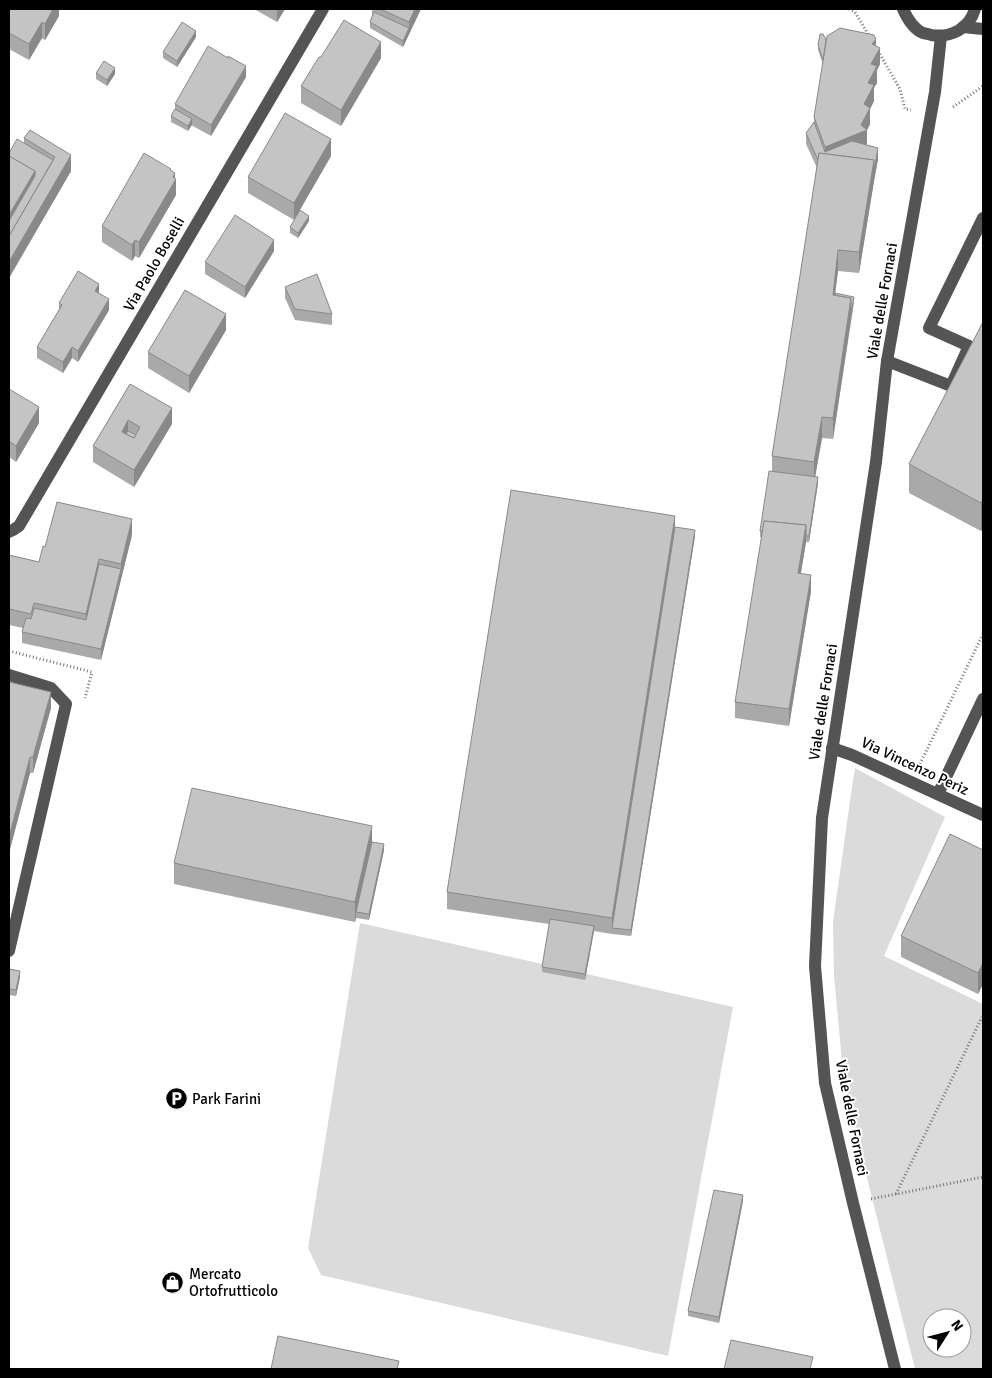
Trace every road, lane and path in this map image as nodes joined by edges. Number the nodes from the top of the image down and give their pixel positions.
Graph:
1 (323, 9) edge
2 (849, 9) edge
3 (903, 9) edge
4 (975, 9) edge
5 (855, 10) edge
6 (963, 28) junction
7 (983, 29) edge
8 (941, 36) junction
9 (873, 42) edge
10 (877, 50) edge
11 (983, 86) edge
12 (931, 112) junction
13 (983, 218) edge
14 (887, 361) junction
15 (9, 532) edge
16 (983, 634) edge
17 (9, 675) edge
18 (983, 699) edge
19 (832, 748) junction
20 (917, 770) dead end
21 (938, 794) junction
22 (983, 815) edge
23 (9, 951) edge
24 (983, 1015) edge
25 (983, 1177) edge
26 (896, 1194) junction
27 (853, 1204) junction
28 (895, 1369) edge

1 - 15 street, Via Paolo Boselli
2 - 5 path
3 - 8 street
4 - 6 street
5 - 9 path
6 - 7 street
6 - 8 street
8 - 12 street, Viale delle Fornaci
10 - 12 path
11 - 12 path
12 - 14 street, Viale delle Fornaci
13 - 14 street
14 - 19 street, Viale delle Fornaci
16 - 20 path
17 - 23 street
18 - 21 street
19 - 21 street, Via Vincenzo Periz
19 - 27 street, Viale delle Fornaci
21 - 22 street, Via Vincenzo Periz
24 - 26 path
25 - 26 path
26 - 27 path
27 - 28 street, Viale delle Fornaci

